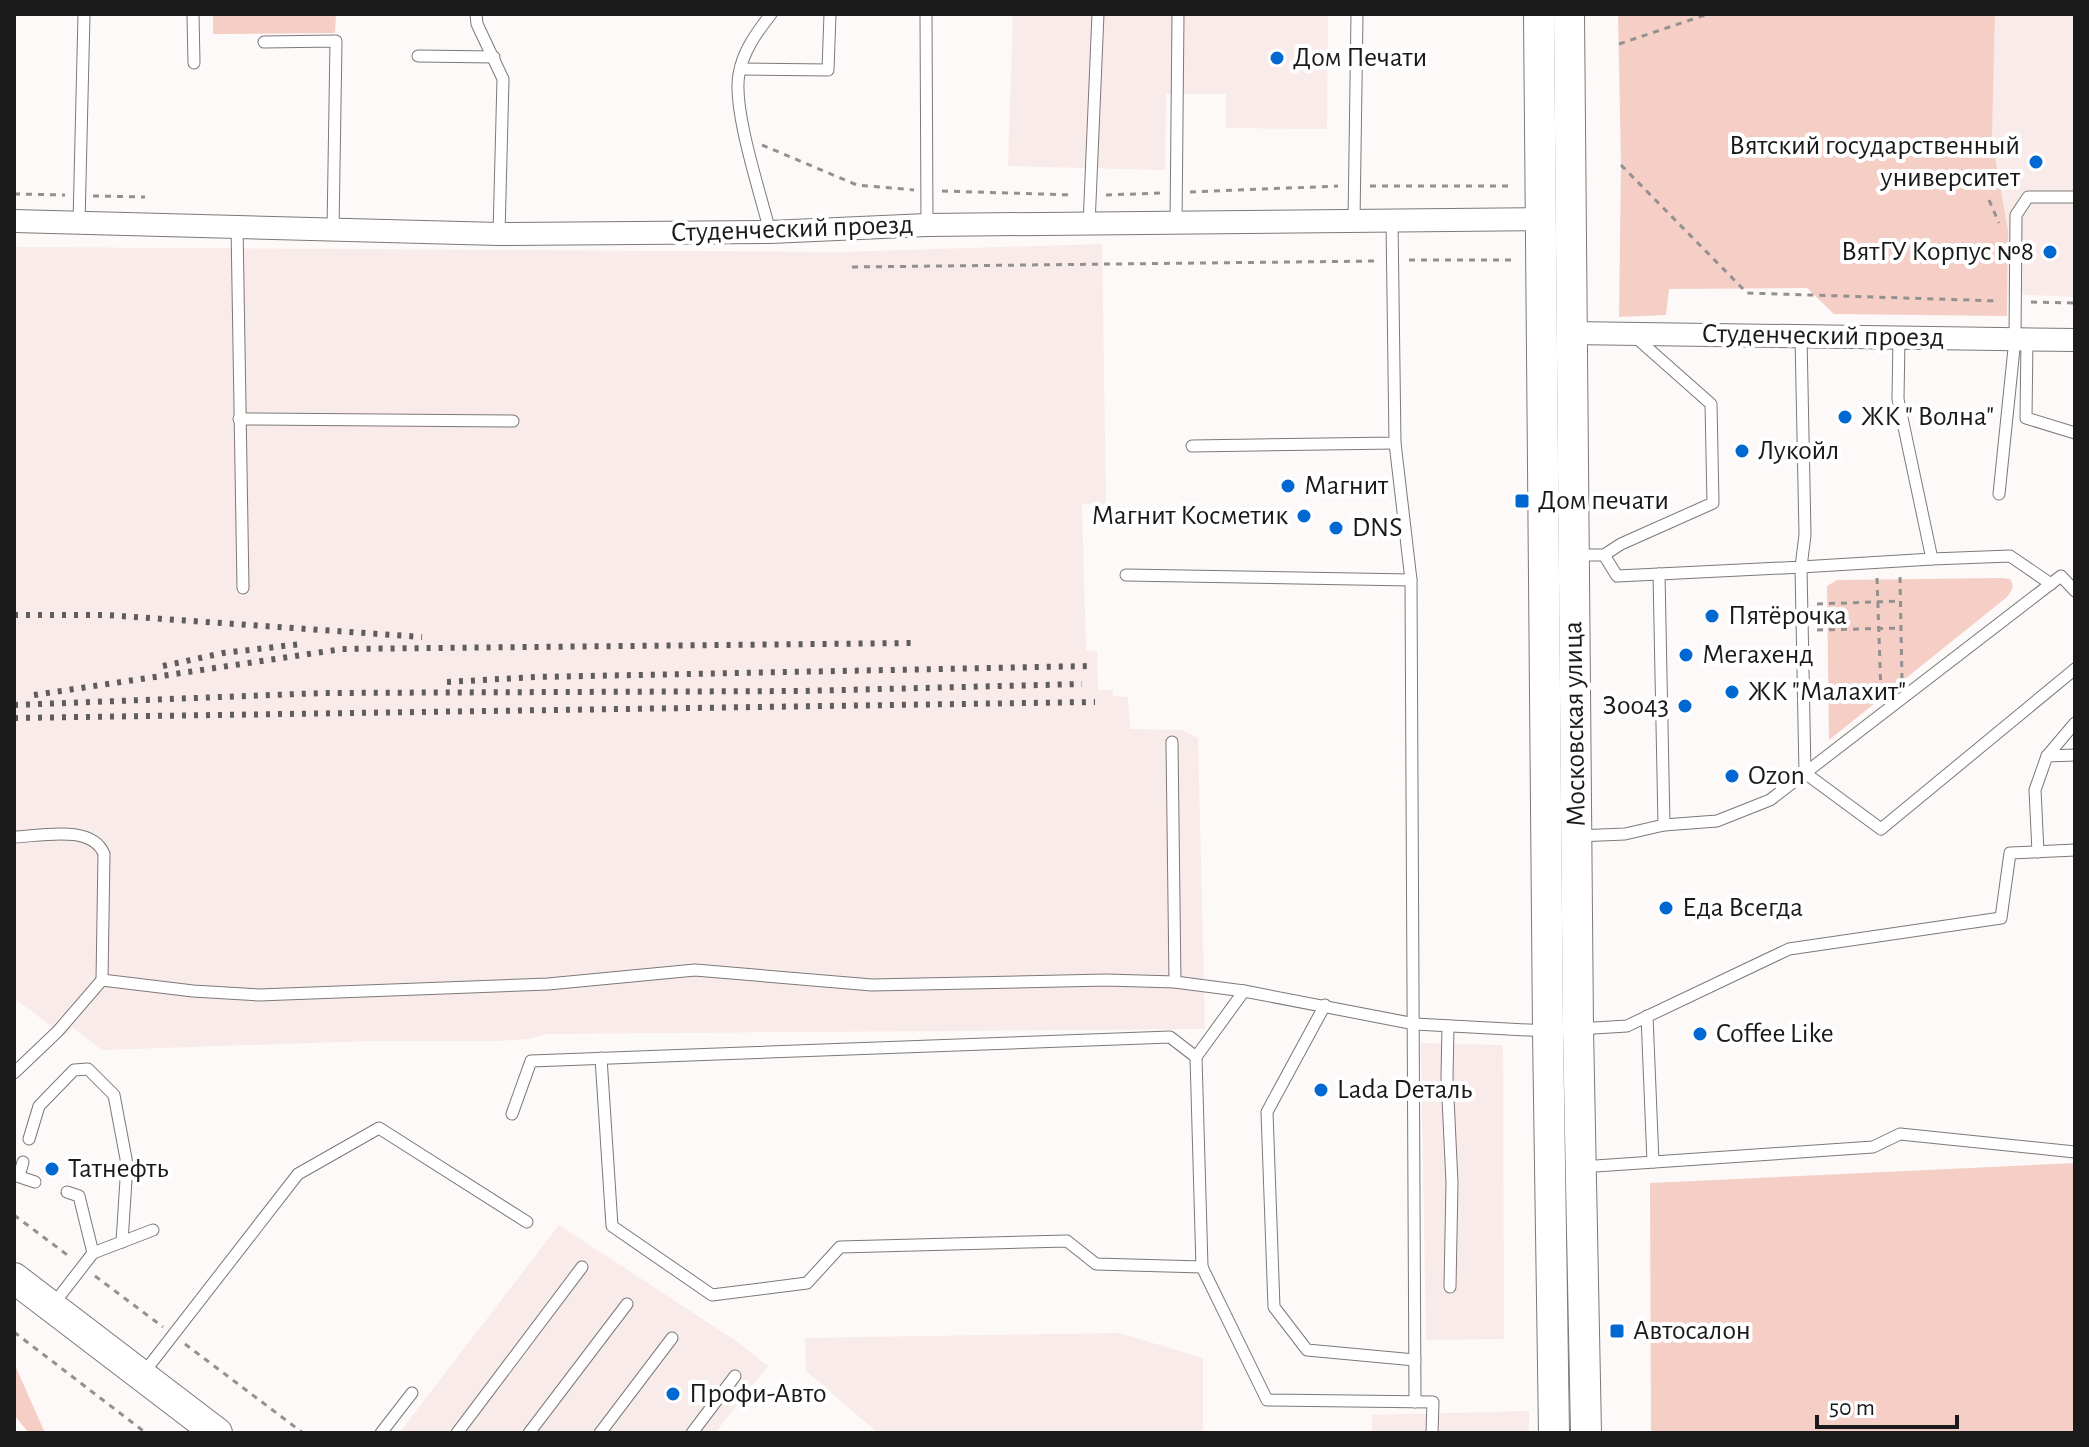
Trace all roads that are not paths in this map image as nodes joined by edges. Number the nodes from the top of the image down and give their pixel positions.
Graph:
1 (84, 14) edge
2 (193, 14) edge
3 (476, 14) edge
4 (771, 14) edge
5 (830, 14) edge
6 (926, 14) edge
7 (1098, 14) edge
8 (1178, 14) edge
9 (1357, 14) edge
10 (1539, 14) edge
11 (1569, 14) edge
12 (264, 42) dead end
13 (418, 56) dead end
14 (494, 57) junction
15 (194, 63) dead end
16 (741, 69) junction
17 (2075, 197) edge
18 (1556, 219) junction
19 (1392, 220) junction
20 (14, 221) edge
21 (1354, 221) junction
22 (79, 222) junction
23 (927, 225) junction
24 (1089, 225) junction
25 (1176, 225) junction
26 (237, 226) junction
27 (333, 230) junction
28 (770, 232) junction
29 (499, 234) junction
30 (1571, 333) junction
31 (1631, 334) junction
32 (1801, 336) junction
33 (1899, 338) junction
34 (2021, 339) junction
35 (2075, 340) edge
36 (239, 419) junction
37 (513, 421) dead end
38 (2075, 433) edge
39 (1395, 443) junction
40 (1192, 446) dead end
41 (1999, 494) dead end
42 (1573, 555) junction
43 (1604, 555) junction
44 (1932, 559) junction
45 (1801, 567) junction
46 (1659, 574) junction
47 (1126, 575) dead end
48 (1411, 580) junction
49 (2051, 584) junction
50 (243, 588) dead end
51 (2075, 591) edge
52 (2075, 669) edge
53 (2075, 723) edge
54 (1172, 742) dead end
55 (2075, 755) edge
56 (2047, 756) junction
57 (1805, 773) junction
58 (1664, 825) junction
59 (1576, 836) junction
60 (14, 837) edge
61 (2075, 850) edge
62 (2038, 852) junction
63 (102, 980) junction
64 (1175, 982) junction
65 (1244, 991) junction
66 (1325, 1005) junction
67 (1647, 1016) junction
68 (1415, 1024) junction
69 (1448, 1026) junction
70 (1578, 1029) junction
71 (1548, 1031) junction
72 (1196, 1057) junction
73 (601, 1058) junction
74 (14, 1073) edge
75 (512, 1114) dead end
76 (29, 1139) dead end
77 (2075, 1152) edge
78 (23, 1162) dead end
79 (1653, 1162) junction
80 (1580, 1167) junction
81 (16, 1176) edge
82 (35, 1182) dead end
83 (67, 1192) dead end
84 (527, 1222) dead end
85 (153, 1230) dead end
86 (122, 1242) junction
87 (93, 1253) junction
88 (582, 1267) dead end
89 (1202, 1267) junction
90 (14, 1278) edge
91 (1450, 1287) dead end
92 (627, 1304) dead end
93 (51, 1306) junction
94 (672, 1338) dead end
95 (1415, 1360) junction
96 (141, 1375) junction
97 (735, 1376) dead end
98 (412, 1393) dead end
99 (1415, 1402) junction
100 (217, 1433) edge
101 (381, 1433) edge
102 (457, 1433) edge
103 (529, 1433) edge
104 (600, 1433) edge
105 (692, 1433) edge
106 (1432, 1433) edge
107 (1554, 1433) edge
108 (1586, 1433) edge

1 - 22 lane
2 - 15 lane
3 - 14 lane
4 - 16 lane
5 - 16 lane
6 - 23 lane
7 - 24 lane
8 - 25 lane
9 - 21 lane
10 - 18 main road, Московская улица
11 - 18 main road, Московская улица
12 - 27 lane
13 - 14 lane
14 - 29 lane
16 - 28 lane
17 - 34 lane
18 - 19 street, Студенческий проезд
18 - 30 main road, Московская улица
18 - 71 main road, Московская улица
19 - 21 street, Студенческий проезд
19 - 39 lane
20 - 22 street, Студенческий проезд
21 - 25 street, Студенческий проезд
22 - 26 street, Студенческий проезд
23 - 24 street, Студенческий проезд
23 - 28 street, Студенческий проезд
24 - 25 street, Студенческий проезд
26 - 27 street, Студенческий проезд
26 - 36 lane
27 - 29 street, Студенческий проезд
28 - 29 street, Студенческий проезд
30 - 31 street, Студенческий проезд
30 - 42 main road, Московская улица
31 - 32 street, Студенческий проезд
31 - 43 lane
32 - 33 street, Студенческий проезд
32 - 45 lane
33 - 34 street, Студенческий проезд
33 - 44 lane
34 - 35 street, Студенческий проезд
34 - 38 lane
34 - 41 lane
36 - 37 lane
36 - 50 lane
39 - 40 lane
39 - 48 lane
42 - 43 lane
42 - 59 main road, Московская улица
43 - 46 lane
44 - 45 lane
44 - 49 lane
45 - 46 lane
45 - 57 lane
46 - 58 lane
47 - 48 lane
48 - 68 lane
49 - 51 lane
49 - 57 lane
52 - 57 lane
53 - 56 lane
54 - 64 lane
55 - 56 lane
56 - 62 lane
57 - 58 lane
58 - 59 lane
59 - 70 main road, Московская улица
60 - 63 lane
61 - 62 lane
62 - 67 lane
63 - 64 lane
63 - 74 lane
64 - 65 lane
65 - 66 lane
65 - 72 lane
66 - 68 lane
66 - 95 lane
67 - 70 lane
67 - 79 lane
68 - 69 lane
68 - 95 lane
69 - 71 lane
69 - 91 lane
70 - 80 main road, Московская улица
71 - 107 main road, Московская улица
72 - 73 lane
72 - 89 lane
73 - 75 lane
73 - 89 lane
76 - 86 lane
77 - 79 lane
78 - 81 lane
79 - 80 lane
80 - 108 main road, Московская улица
81 - 82 lane
83 - 87 lane
84 - 96 lane
85 - 86 lane
86 - 87 lane
87 - 93 lane
88 - 102 lane
89 - 99 lane
90 - 93 main road
92 - 103 lane
93 - 96 main road
94 - 104 lane
95 - 99 lane
96 - 100 main road
97 - 105 lane
98 - 101 lane
99 - 106 lane

